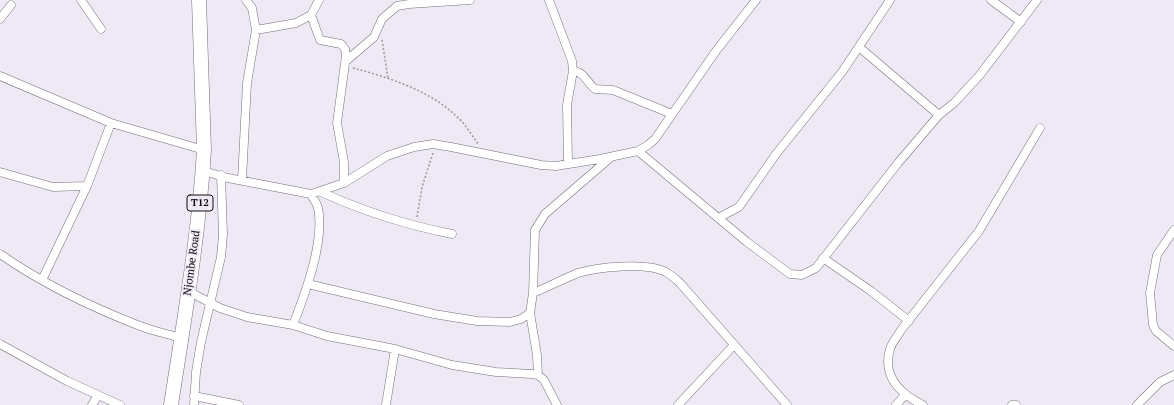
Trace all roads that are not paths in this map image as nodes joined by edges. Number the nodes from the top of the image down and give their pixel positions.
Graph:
1 (81, 0) edge
2 (199, 0) edge
3 (246, 0) edge
4 (319, 0) edge
5 (470, 0) edge
6 (549, 0) edge
7 (756, 0) edge
8 (890, 0) edge
9 (991, 0) edge
10 (1037, 0) edge
11 (11, 5) dead end
12 (311, 15) junction
13 (0, 19) edge
14 (1021, 22) junction
15 (101, 29) dead end
16 (256, 30) junction
17 (859, 47) junction
18 (345, 64) junction
19 (573, 71) junction
20 (0, 76) edge
21 (672, 114) junction
22 (939, 115) junction
23 (111, 123) junction
24 (1040, 128) dead end
25 (204, 150) junction
26 (638, 152) junction
27 (610, 157) junction
28 (568, 164) junction
29 (203, 171) junction
30 (0, 172) edge
31 (221, 175) junction
32 (242, 180) junction
33 (344, 183) junction
34 (87, 186) junction
35 (321, 192) junction
36 (311, 194) junction
37 (718, 218) junction
38 (1174, 230) edge
39 (452, 234) dead end
40 (0, 254) edge
41 (823, 258) junction
42 (42, 280) junction
43 (308, 284) junction
44 (188, 291) junction
45 (533, 293) junction
46 (211, 304) junction
47 (530, 313) junction
48 (909, 321) junction
49 (293, 325) junction
50 (181, 338) junction
51 (0, 344) edge
52 (734, 345) junction
53 (1174, 346) edge
54 (395, 349) junction
55 (538, 375) junction
56 (1174, 375) edge
57 (98, 395) junction
58 (905, 395) junction
59 (194, 396) junction
60 (92, 405) edge
61 (120, 405) edge
62 (171, 405) edge
63 (194, 405) edge
64 (239, 405) edge
65 (386, 405) edge
66 (557, 405) edge
67 (678, 405) edge
68 (787, 405) edge
69 (896, 405) edge
70 (923, 405) edge
71 (1012, 405) edge
72 (1016, 405) edge
73 (1137, 405) edge

1 - 15 street
2 - 25 highway, Njombe Road / T12
3 - 16 street
4 - 12 street
5 - 18 street
6 - 19 street
7 - 21 street
8 - 17 street
9 - 14 street
10 - 14 street
11 - 13 street
12 - 16 street
12 - 18 street
14 - 22 street
16 - 32 street
17 - 22 street
17 - 37 street
18 - 33 street
19 - 21 street
19 - 28 street
20 - 23 street
21 - 26 street
22 - 41 street
23 - 25 street
23 - 34 street
24 - 48 street
25 - 29 highway, Njombe Road / T12
26 - 27 street
26 - 37 street
27 - 28 street
27 - 45 street
28 - 33 street
29 - 31 street
29 - 44 highway, Njombe Road / T12
30 - 34 street
31 - 32 street
31 - 46 street
32 - 36 street
33 - 35 street
34 - 42 street
35 - 36 street
35 - 39 street
36 - 43 street
37 - 41 street
38 - 53 street
40 - 42 street
41 - 48 street
42 - 50 street
43 - 47 street
43 - 49 street
44 - 46 street
44 - 50 highway, Njombe Road / T12
45 - 47 street
45 - 52 street
46 - 49 street
46 - 59 street
47 - 55 street
48 - 58 street
49 - 54 street
50 - 62 highway, Njombe Road / T12
51 - 57 street
52 - 67 street
52 - 68 street
54 - 55 street
54 - 65 street
55 - 66 street
56 - 73 street
57 - 60 street
57 - 61 street
58 - 69 street
58 - 70 street
59 - 63 street
59 - 64 street
71 - 72 street

